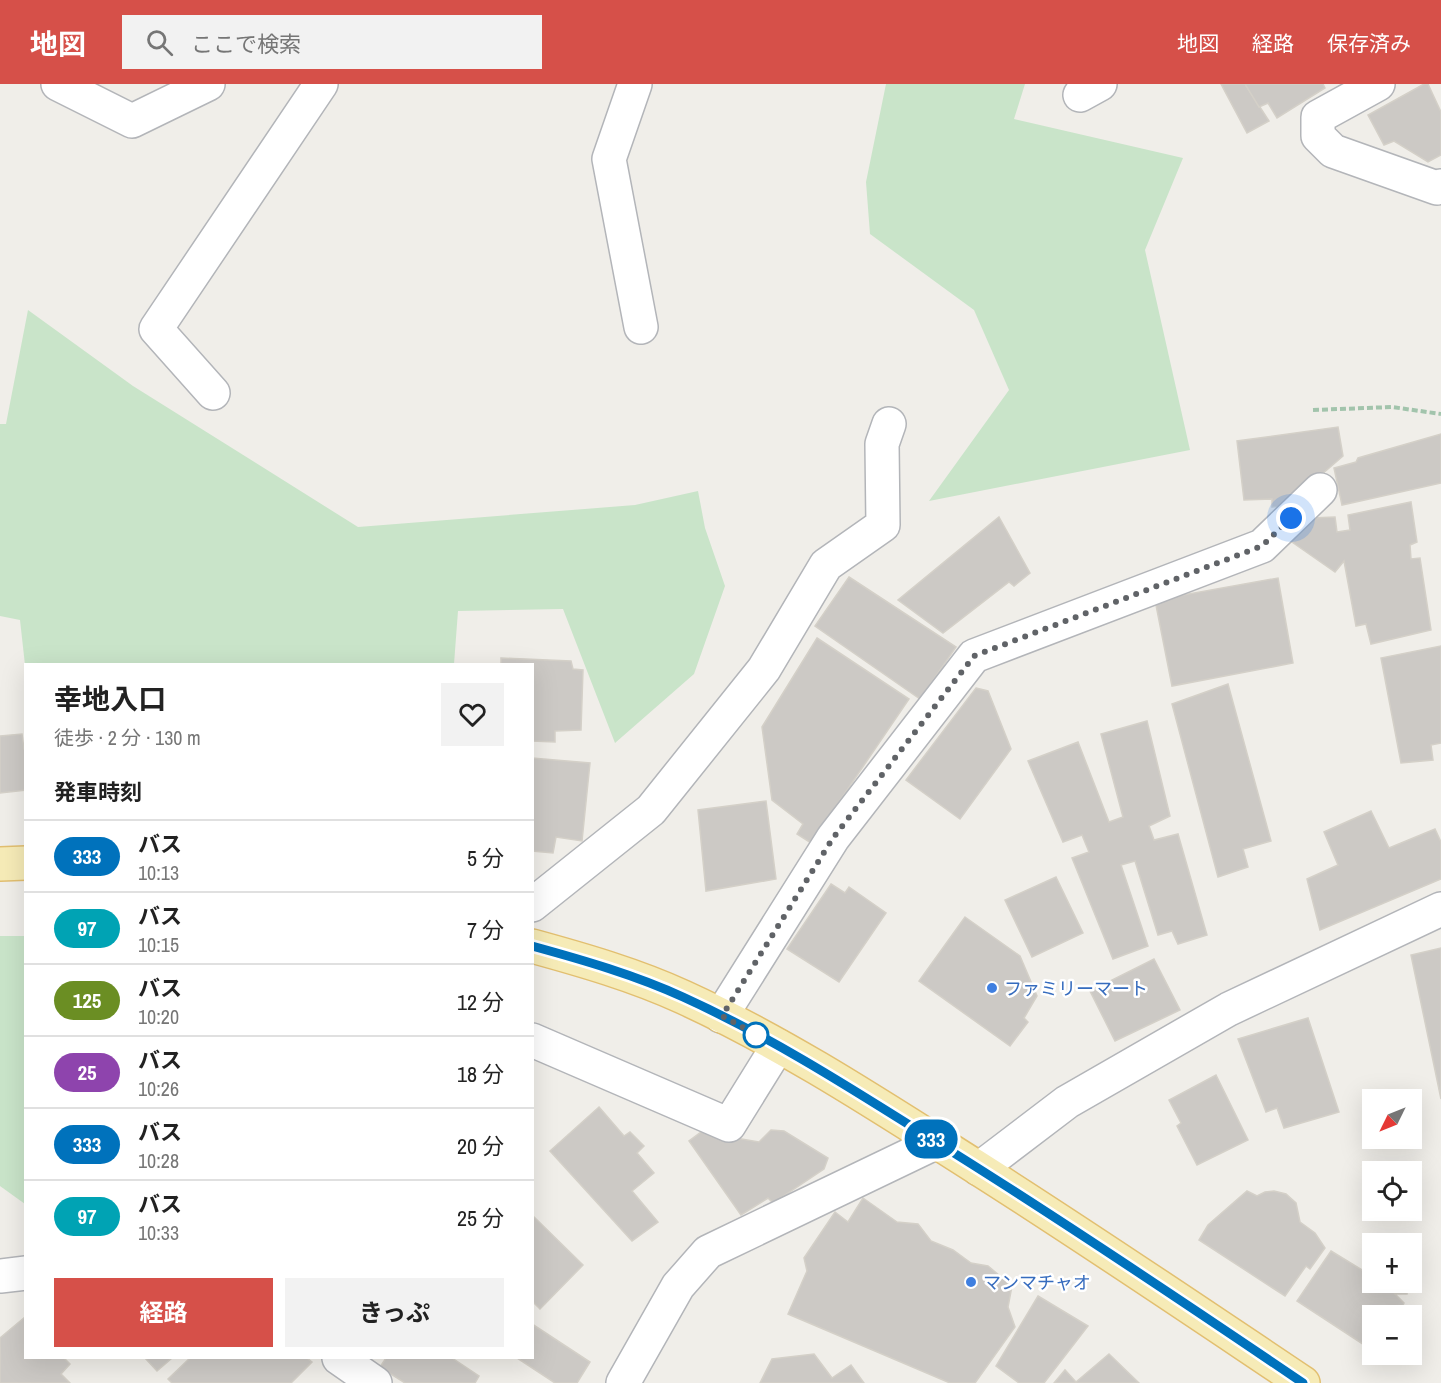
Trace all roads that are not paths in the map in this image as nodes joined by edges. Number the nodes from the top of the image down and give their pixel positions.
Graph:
1 (58, 84) edge
2 (208, 84) edge
3 (321, 84) edge
4 (635, 84) edge
5 (1378, 84) edge
6 (1441, 186) edge
7 (641, 327) dead end
8 (213, 393) dead end
9 (889, 424) dead end
10 (1320, 490) dead end
11 (24, 863) edge
12 (0, 864) edge
13 (534, 903) edge
14 (1441, 909) edge
15 (534, 947) edge
16 (722, 1016) junction
17 (534, 1041) edge
18 (778, 1046) junction
19 (937, 1142) junction
20 (979, 1169) junction
21 (24, 1273) edge
22 (0, 1276) edge
23 (340, 1359) edge
24 (375, 1383) edge
25 (623, 1383) edge
26 (1303, 1383) edge

1 - 2 street
3 - 8 street
4 - 7 street
5 - 6 street
9 - 13 street
10 - 16 street
11 - 12 main road
14 - 20 street
15 - 16 main road
16 - 18 main road
17 - 18 street
18 - 19 main road
19 - 20 main road
19 - 25 street
20 - 26 main road
21 - 22 street
23 - 24 street

